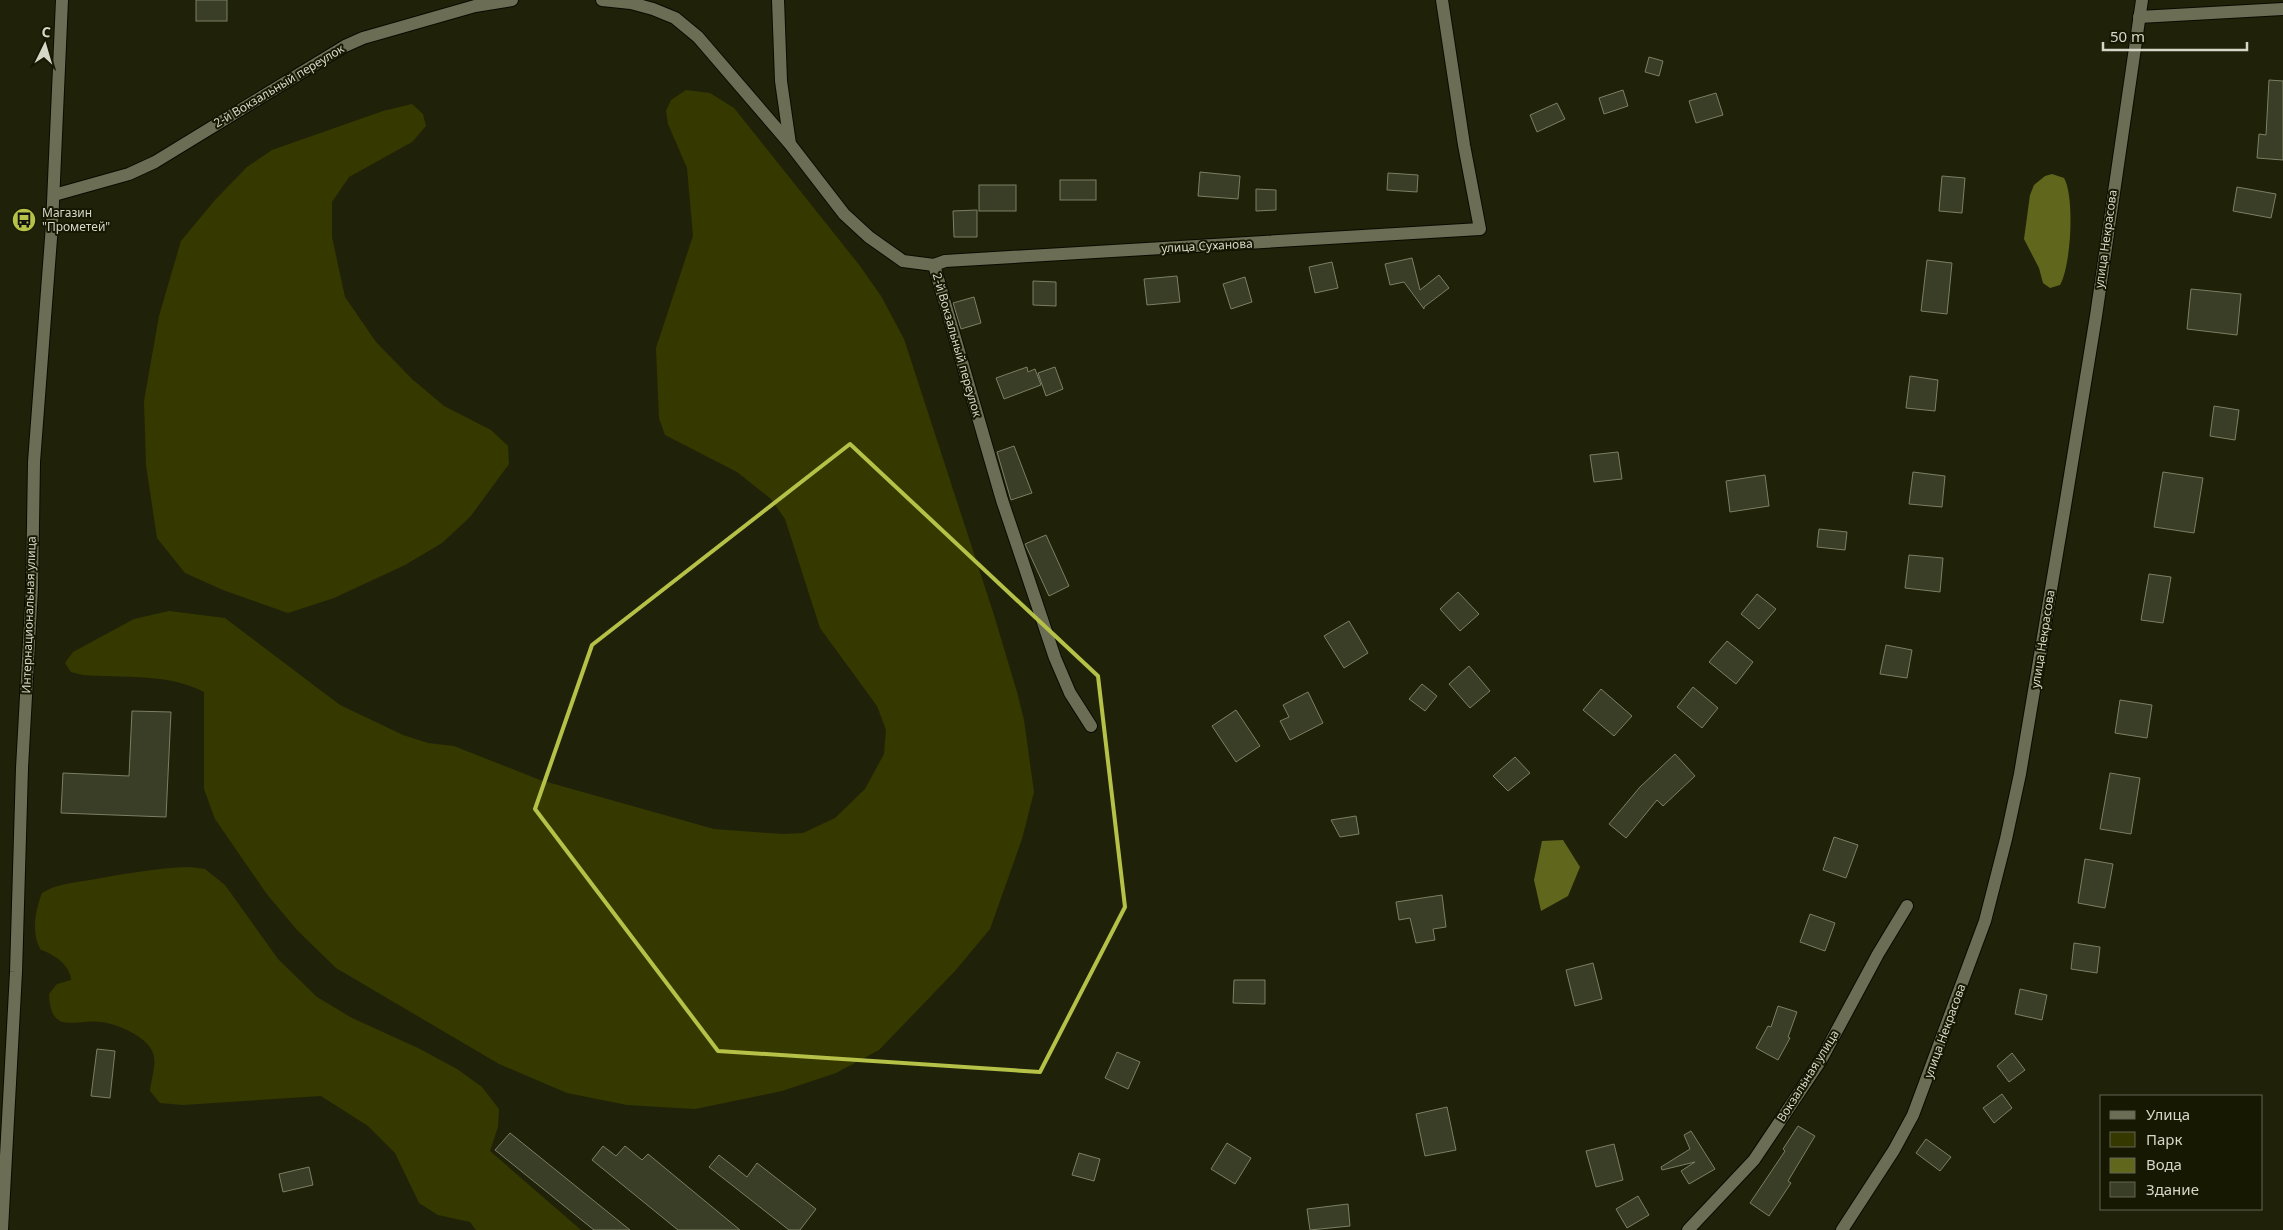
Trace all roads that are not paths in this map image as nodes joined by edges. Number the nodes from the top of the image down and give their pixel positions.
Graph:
1 (62, 0) edge
2 (512, 0) edge
3 (602, 0) edge
4 (778, 0) edge
5 (1442, 0) edge
6 (2142, 0) edge
7 (2283, 9) edge
8 (2139, 17) junction
9 (790, 144) junction
10 (54, 195) junction
11 (934, 265) junction
12 (1091, 726) dead end
13 (1907, 906) dead end
14 (2, 1230) edge
15 (1688, 1230) edge
16 (1842, 1230) edge

1 - 10 street, Интернациональная улица
2 - 10 street, 2-й Вокзальный переулок
3 - 9 street, 2-й Вокзальный переулок
4 - 9 street
5 - 11 street, улица Суханова
6 - 8 street, улица Некрасова
7 - 8 street
8 - 16 street, улица Некрасова
9 - 11 street, 2-й Вокзальный переулок
10 - 14 street, Интернациональная улица
11 - 12 street, 2-й Вокзальный переулок
13 - 15 street, Вокзальная улица

